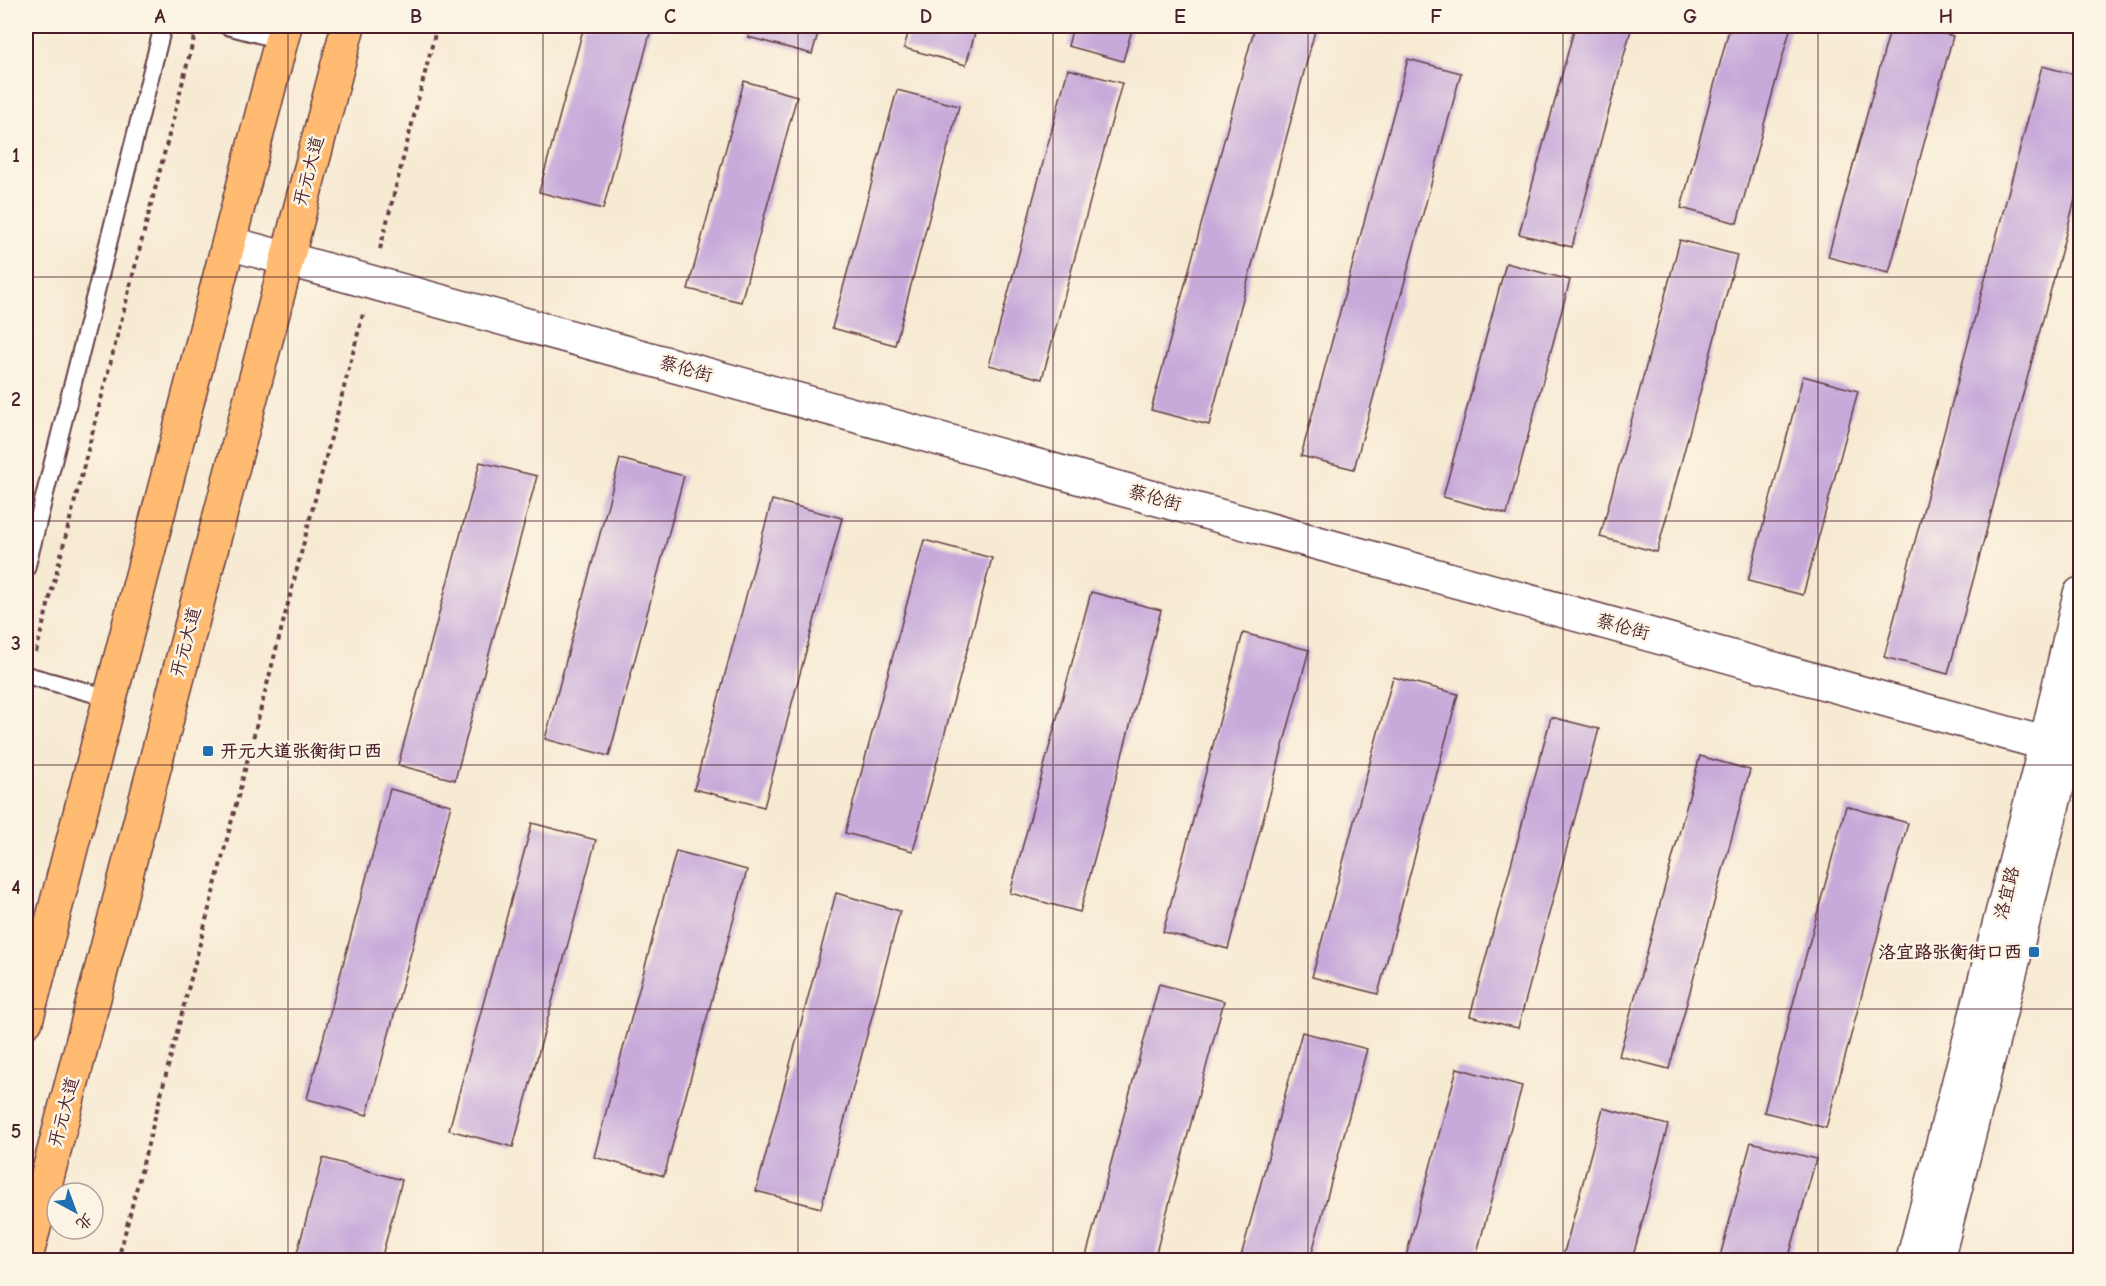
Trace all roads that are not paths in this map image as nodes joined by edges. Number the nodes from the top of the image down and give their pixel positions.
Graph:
1 (163, 26) edge
2 (227, 26) edge
3 (348, 26) edge
4 (283, 33) edge
5 (229, 243) junction
6 (286, 259) junction
7 (26, 569) edge
8 (2080, 594) edge
9 (28, 675) edge
10 (110, 698) junction
11 (2080, 699) edge
12 (2065, 749) edge
13 (26, 1021) edge
14 (26, 1258) edge
15 (1913, 1260) edge
16 (1937, 1260) edge

1 - 7 lane
2 - 4 lane
3 - 6 main road, 开元大道
4 - 5 main road
5 - 6 street, 蔡伦街
5 - 10 main road
6 - 12 street, 蔡伦街
6 - 14 main road, 开元大道
8 - 12 street, 洛宜路
9 - 10 lane
10 - 13 main road
11 - 12 street, 洛宜路
12 - 15 street, 洛宜路
12 - 16 street, 洛宜路

